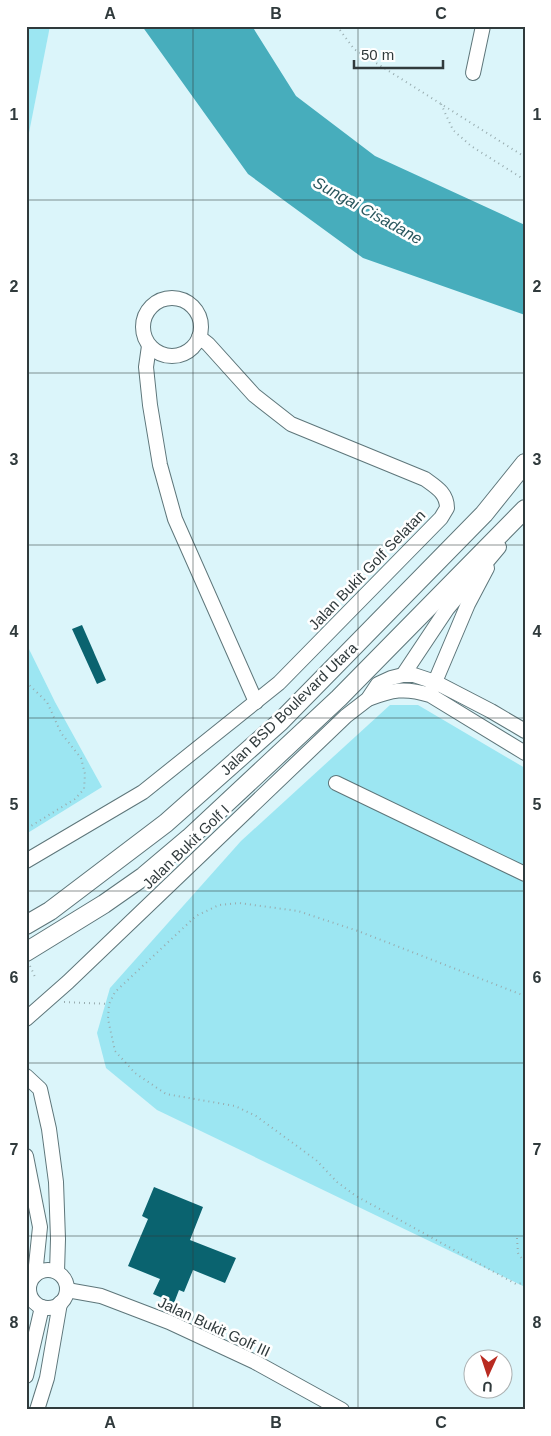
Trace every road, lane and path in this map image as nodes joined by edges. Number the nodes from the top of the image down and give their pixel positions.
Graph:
1 (337, 26) edge
2 (483, 26) edge
3 (473, 74) dead end
4 (441, 104) junction
5 (525, 157) edge
6 (525, 180) edge
7 (198, 337) junction
8 (150, 346) junction
9 (525, 463) edge
10 (525, 510) edge
11 (491, 555) junction
12 (403, 675) junction
13 (26, 682) edge
14 (432, 689) junction
15 (368, 699) junction
16 (256, 702) junction
17 (525, 731) edge
18 (525, 753) edge
19 (336, 783) dead end
20 (26, 829) edge
21 (26, 861) edge
22 (525, 874) edge
23 (26, 925) edge
24 (28, 959) edge
25 (36, 979) dead end
26 (525, 996) edge
27 (60, 1002) dead end
28 (109, 1004) junction
29 (26, 1019) edge
30 (26, 1076) edge
31 (26, 1156) edge
32 (517, 1238) dead end
33 (525, 1264) edge
34 (57, 1272) junction
35 (31, 1278) edge
36 (525, 1283) edge
37 (67, 1290) junction
38 (29, 1298) edge
39 (60, 1304) junction
40 (42, 1307) junction
41 (26, 1376) edge
42 (37, 1410) edge
43 (342, 1410) edge

1 - 4 path
2 - 3 street
4 - 5 path
4 - 6 path
7 - 8 street
7 - 8 street
7 - 16 street, Jalan Bukit Golf Selatan
8 - 16 street
9 - 23 main road, Jalan BSD Boulevard Utara
10 - 11 street
10 - 24 main road, Jalan BSD Boulevard Utara
11 - 12 street
11 - 14 street
12 - 14 street, Jalan Bukit Golf I
12 - 15 street, Jalan Bukit Golf I
13 - 20 path
14 - 15 street, Jalan Bukit Golf I
14 - 17 street, Jalan Bukit Golf I
14 - 18 street, Jalan Bukit Golf I
15 - 29 street, Jalan Bukit Golf I
16 - 21 street, Jalan Bukit Golf Selatan
19 - 22 street
24 - 25 path
26 - 28 path
27 - 28 path
28 - 36 path
30 - 34 street
31 - 35 street
32 - 33 path
34 - 35 street
34 - 37 street
35 - 38 street
37 - 39 street
37 - 43 street, Jalan Bukit Golf III
38 - 40 street
39 - 40 street
39 - 42 street
40 - 41 street

